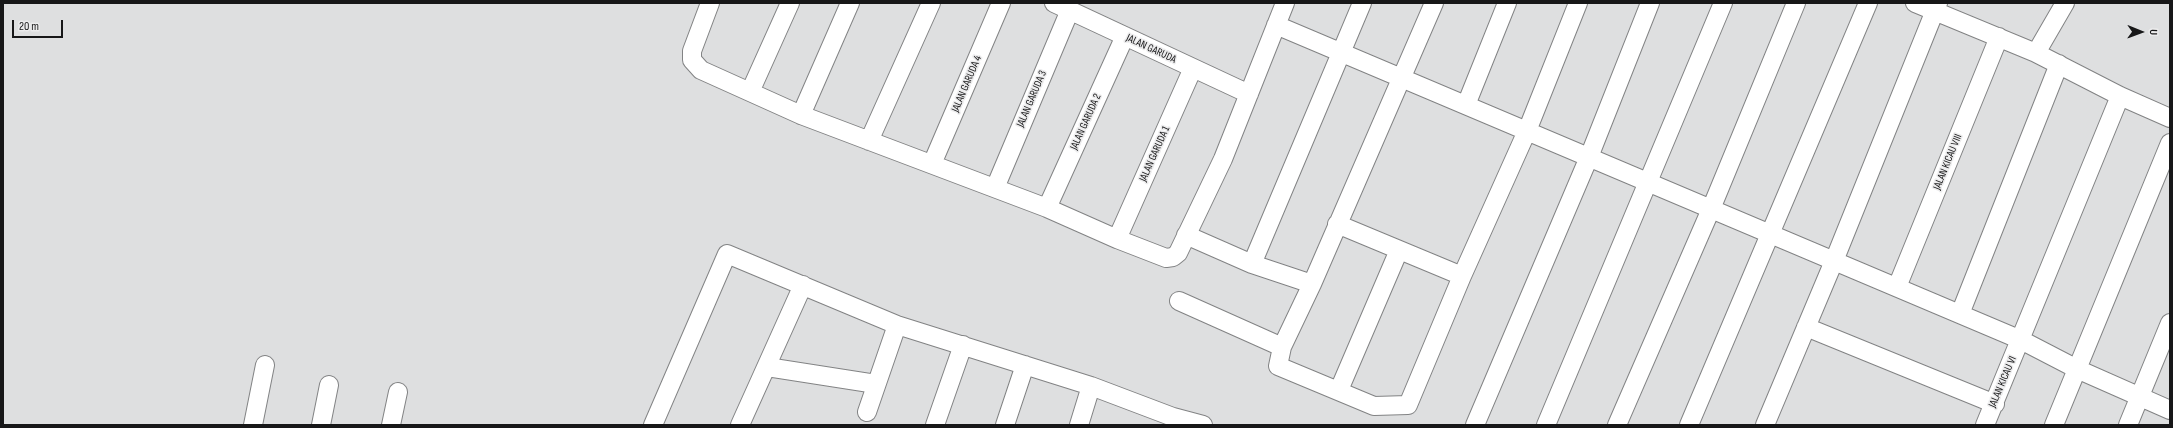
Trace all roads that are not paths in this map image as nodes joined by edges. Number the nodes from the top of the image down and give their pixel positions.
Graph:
1 (710, 3) edge
2 (790, 3) edge
3 (850, 3) edge
4 (931, 3) edge
5 (1001, 3) edge
6 (1285, 3) edge
7 (1362, 3) edge
8 (1434, 3) edge
9 (1507, 3) edge
10 (1578, 3) edge
11 (1650, 3) edge
12 (1723, 3) edge
13 (1796, 3) edge
14 (1868, 3) edge
15 (1915, 3) edge
16 (2065, 3) edge
17 (1062, 7) edge
18 (1936, 8) edge
19 (1276, 25) junction
20 (1125, 36) junction
21 (1999, 37) junction
22 (1341, 52) junction
23 (2036, 53) junction
24 (2059, 64) junction
25 (1193, 68) junction
26 (1403, 78) junction
27 (750, 92) junction
28 (1249, 94) junction
29 (2120, 96) junction
30 (1466, 105) junction
31 (801, 115) junction
32 (2170, 118) edge
33 (1527, 131) junction
34 (868, 140) junction
35 (2170, 143) edge
36 (1589, 157) junction
37 (932, 164) junction
38 (1649, 183) junction
39 (995, 188) junction
40 (1047, 208) junction
41 (1711, 209) junction
42 (1337, 224) junction
43 (1772, 234) junction
44 (1186, 235) junction
45 (1117, 239) junction
46 (1399, 250) junction
47 (1834, 261) junction
48 (1252, 264) junction
49 (1462, 276) junction
50 (1312, 284) junction
51 (804, 285) junction
52 (1897, 287) junction
53 (1179, 301) dead end
54 (1960, 314) junction
55 (2170, 323) edge
56 (897, 325) junction
57 (1806, 327) junction
58 (2021, 340) junction
59 (963, 345) junction
60 (1282, 347) junction
61 (265, 365) dead end
62 (1025, 365) junction
63 (767, 366) junction
64 (2077, 369) junction
65 (876, 384) junction
66 (329, 385) dead end
67 (1090, 386) junction
68 (1338, 390) junction
69 (398, 392) dead end
70 (2140, 398) junction
71 (1995, 404) junction
72 (2170, 410) edge
73 (867, 412) dead end
74 (253, 425) edge
75 (321, 425) edge
76 (391, 425) edge
77 (653, 425) edge
78 (740, 425) edge
79 (934, 425) edge
80 (1005, 425) edge
81 (1079, 425) edge
82 (1202, 425) edge
83 (1475, 425) edge
84 (1546, 425) edge
85 (1617, 425) edge
86 (1689, 425) edge
87 (1765, 425) edge
88 (1986, 425) edge
89 (2054, 425) edge
90 (2128, 425) edge

1 - 27 street
2 - 27 street
3 - 31 street
4 - 34 street
5 - 37 street, JALAN GARUDA 4
6 - 19 street
7 - 22 street
8 - 26 street
9 - 30 street
10 - 33 street
11 - 36 street
12 - 38 street
13 - 41 street
14 - 43 street
15 - 18 street
16 - 23 street
17 - 20 street, JALAN GARUDA
17 - 39 street, JALAN GARUDA 3
18 - 21 street
18 - 47 street
19 - 22 street
19 - 28 street
20 - 25 street, JALAN GARUDA
20 - 40 street, JALAN GARUDA 2
21 - 23 street
21 - 52 street, JALAN KICAU VIII
22 - 26 street
22 - 48 street
23 - 24 street
24 - 29 street
24 - 54 street
25 - 28 street, JALAN GARUDA
25 - 45 street, JALAN GARUDA 1
26 - 30 street
26 - 42 street
27 - 31 street
28 - 44 street
29 - 32 street
29 - 58 street, JALAN KICAU VI
30 - 33 street
31 - 34 street
33 - 36 street
33 - 49 street
34 - 37 street
35 - 64 street
36 - 38 street
36 - 83 street
37 - 39 street
38 - 41 street
38 - 84 street
39 - 40 street
40 - 45 street
41 - 43 street
41 - 85 street
42 - 46 street
42 - 50 street
43 - 47 street
43 - 86 street
44 - 45 street
44 - 48 street
46 - 49 street
46 - 68 street
47 - 52 street
47 - 57 street
48 - 50 street
49 - 68 street
50 - 60 street
51 - 56 street
51 - 63 street
51 - 77 street
52 - 54 street
53 - 60 street
54 - 58 street
55 - 70 street
56 - 59 street
56 - 65 street
57 - 71 street
57 - 87 street
58 - 64 street
58 - 71 street, JALAN KICAU VI
59 - 62 street
59 - 79 street
60 - 68 street
61 - 74 street
62 - 67 street
62 - 80 street
63 - 65 street
63 - 78 street
64 - 70 street
64 - 89 street
65 - 73 street
66 - 75 street
67 - 81 street
67 - 82 street
69 - 76 street
70 - 72 street
70 - 90 street
71 - 88 street, JALAN KICAU VI

